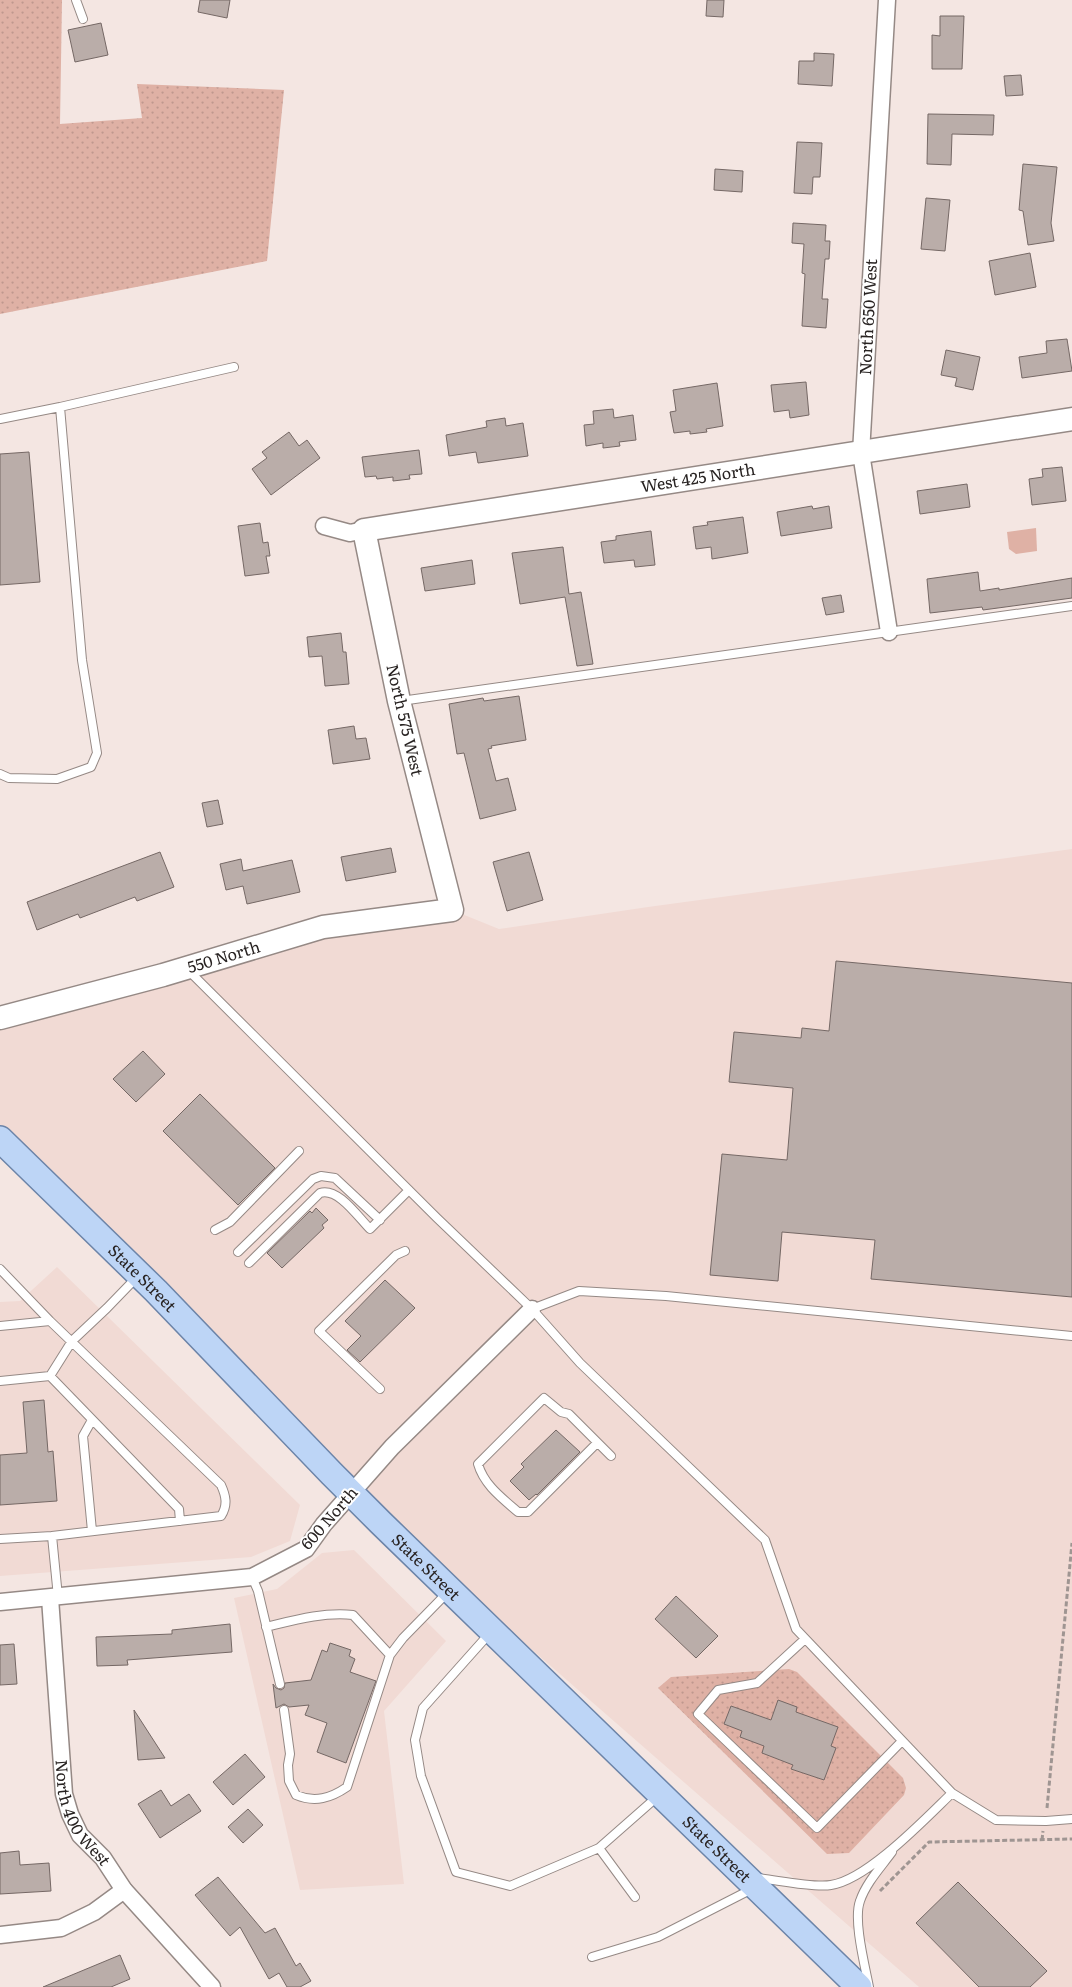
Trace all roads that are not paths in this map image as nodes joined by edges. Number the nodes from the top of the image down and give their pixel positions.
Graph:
1 (76, 0) edge
2 (887, 0) edge
3 (83, 19) dead end
4 (234, 367) dead end
5 (60, 406) junction
6 (0, 419) edge
7 (1072, 419) edge
8 (860, 453) junction
9 (324, 526) dead end
10 (364, 530) junction
11 (1072, 606) edge
12 (889, 632) junction
13 (399, 701) junction
14 (0, 774) edge
15 (452, 910) joint
16 (186, 968) junction
17 (0, 1018) edge
18 (0, 1140) edge
19 (299, 1151) dead end
20 (409, 1190) junction
21 (380, 1220) junction
22 (215, 1230) dead end
23 (405, 1251) dead end
24 (238, 1252) dead end
25 (249, 1263) dead end
26 (1, 1270) edge
27 (139, 1275) junction
28 (532, 1309) junction
29 (50, 1321) junction
30 (0, 1326) edge
31 (1072, 1336) edge
32 (72, 1341) junction
33 (50, 1376) junction
34 (0, 1380) edge
35 (380, 1389) dead end
36 (92, 1420) junction
37 (597, 1443) junction
38 (611, 1456) dead end
39 (351, 1492) junction
40 (180, 1521) junction
41 (92, 1531) junction
42 (52, 1536) junction
43 (0, 1539) edge
44 (252, 1577) junction
45 (450, 1590) junction
46 (54, 1598) junction
47 (0, 1602) edge
48 (266, 1627) junction
49 (492, 1631) junction
50 (805, 1639) junction
51 (390, 1655) junction
52 (280, 1684) dead end
53 (284, 1710) dead end
54 (902, 1741) junction
55 (952, 1793) junction
56 (661, 1794) junction
57 (1072, 1819) edge
58 (896, 1846) junction
59 (599, 1848) junction
60 (751, 1882) junction
61 (124, 1890) junction
62 (635, 1896) dead end
63 (0, 1934) edge
64 (592, 1957) dead end
65 (212, 1987) edge
66 (859, 1987) edge
67 (869, 1987) edge

1 - 3 lane
2 - 8 street, North 650 West
4 - 5 lane
5 - 6 lane
5 - 14 lane
7 - 8 street, West 425 North
8 - 10 street, West 425 North
8 - 12 street, North 650 West
9 - 10 street, West 425 North
10 - 13 street, North 575 West
11 - 12 lane
12 - 13 lane
13 - 15 street, North 575 West
15 - 16 street, 550 North
16 - 17 street, 550 North
16 - 20 lane
18 - 27 main road, State Street
19 - 22 lane
20 - 21 lane
20 - 28 lane
21 - 24 lane
21 - 25 lane
23 - 35 lane
26 - 29 lane
27 - 32 lane
27 - 39 main road, State Street
28 - 31 lane
28 - 39 street, 600 North
28 - 50 lane
29 - 30 lane
29 - 32 lane
32 - 33 lane
32 - 40 lane
33 - 34 lane
33 - 36 lane
36 - 40 lane
36 - 41 lane
37 - 37 lane
37 - 38 lane
39 - 44 street, 600 North
39 - 45 main road, State Street
40 - 41 lane
41 - 42 lane
42 - 43 lane
42 - 46 lane
44 - 46 street, 600 North
44 - 48 lane
45 - 49 main road, State Street
45 - 51 lane
46 - 47 street, 600 North
46 - 61 street, North 400 West
48 - 51 lane
48 - 52 lane
49 - 56 main road, State Street
49 - 59 lane
50 - 54 lane
50 - 54 lane
51 - 53 lane
54 - 55 lane
55 - 57 lane
55 - 58 lane
56 - 59 lane
56 - 60 main road, State Street
58 - 60 lane
58 - 67 lane
59 - 62 lane
60 - 64 lane
60 - 66 main road, State Street
61 - 63 street
61 - 65 street, North 400 West

